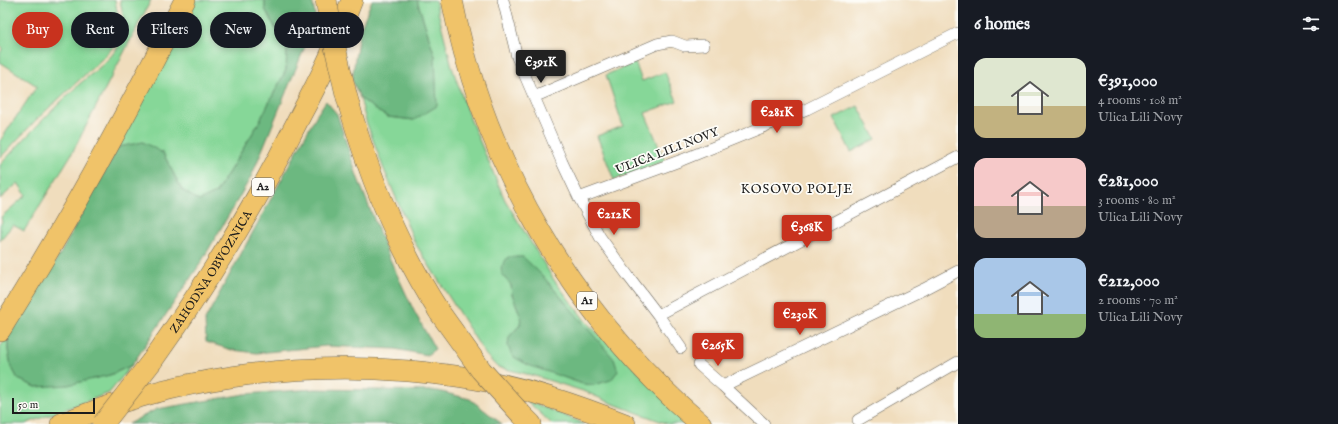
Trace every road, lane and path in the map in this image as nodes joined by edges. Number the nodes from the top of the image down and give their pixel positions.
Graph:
1 (185, 0) edge
2 (326, 0) edge
3 (352, 0) edge
4 (452, 0) edge
5 (504, 5) edge
6 (958, 33) edge
7 (704, 45) dead end
8 (534, 97) junction
9 (958, 157) edge
10 (579, 198) junction
11 (958, 271) edge
12 (658, 315) junction
13 (0, 330) edge
14 (681, 348) dead end
15 (958, 362) edge
16 (699, 365) dead end
17 (723, 386) junction
18 (526, 419) edge
19 (858, 420) dead end
20 (61, 424) edge
21 (103, 424) edge
22 (625, 424) edge
23 (701, 424) edge
24 (764, 424) edge

1 - 13 highway
2 - 18 highway, bridge
3 - 21 highway, ZAHODNA OBVOZNICA / A2, bridge
4 - 23 highway, A1
5 - 8 street
6 - 10 street, ULICA LILI NOVY
7 - 8 street
8 - 10 street
9 - 12 street
10 - 12 street
11 - 17 street
12 - 14 street
15 - 19 street
16 - 17 street
17 - 24 street
20 - 22 highway

